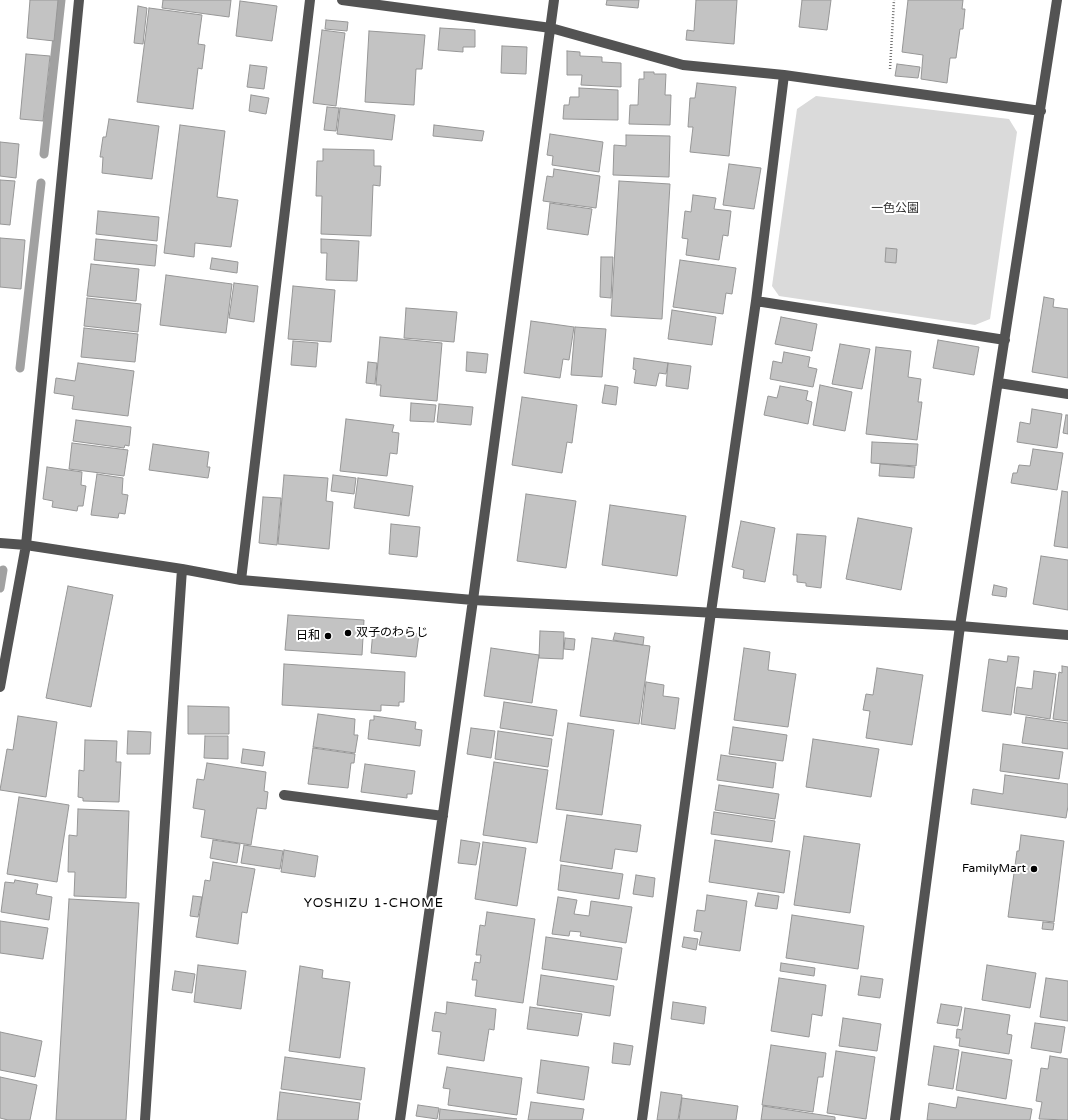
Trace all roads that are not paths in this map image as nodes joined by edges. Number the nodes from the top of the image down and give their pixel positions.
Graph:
1 (79, 0) edge
2 (310, 0) edge
3 (342, 0) edge
4 (554, 0) edge
5 (1057, 0) edge
6 (551, 28) junction
7 (784, 75) junction
8 (1040, 111) junction
9 (756, 301) junction
10 (1005, 340) junction
11 (999, 383) junction
12 (1068, 394) edge
13 (0, 542) edge
14 (26, 545) junction
15 (182, 569) junction
16 (241, 580) junction
17 (473, 600) junction
18 (711, 612) junction
19 (960, 626) junction
20 (1068, 635) edge
21 (0, 687) edge
22 (284, 795) dead end
23 (442, 816) junction
24 (146, 1120) edge
25 (400, 1120) edge
26 (642, 1120) edge
27 (895, 1120) edge

1 - 14 street
2 - 16 street
3 - 6 street
4 - 6 street
5 - 8 street
6 - 7 street
6 - 17 street
7 - 8 street
7 - 9 street
8 - 10 street
9 - 10 street
9 - 18 street
10 - 11 street
11 - 12 street
11 - 19 street
13 - 14 street
14 - 15 street
14 - 21 street
15 - 16 street
15 - 24 street
16 - 17 street
17 - 18 street
17 - 23 street
18 - 19 street
18 - 26 street
19 - 20 street
19 - 27 street
22 - 23 street
23 - 25 street

